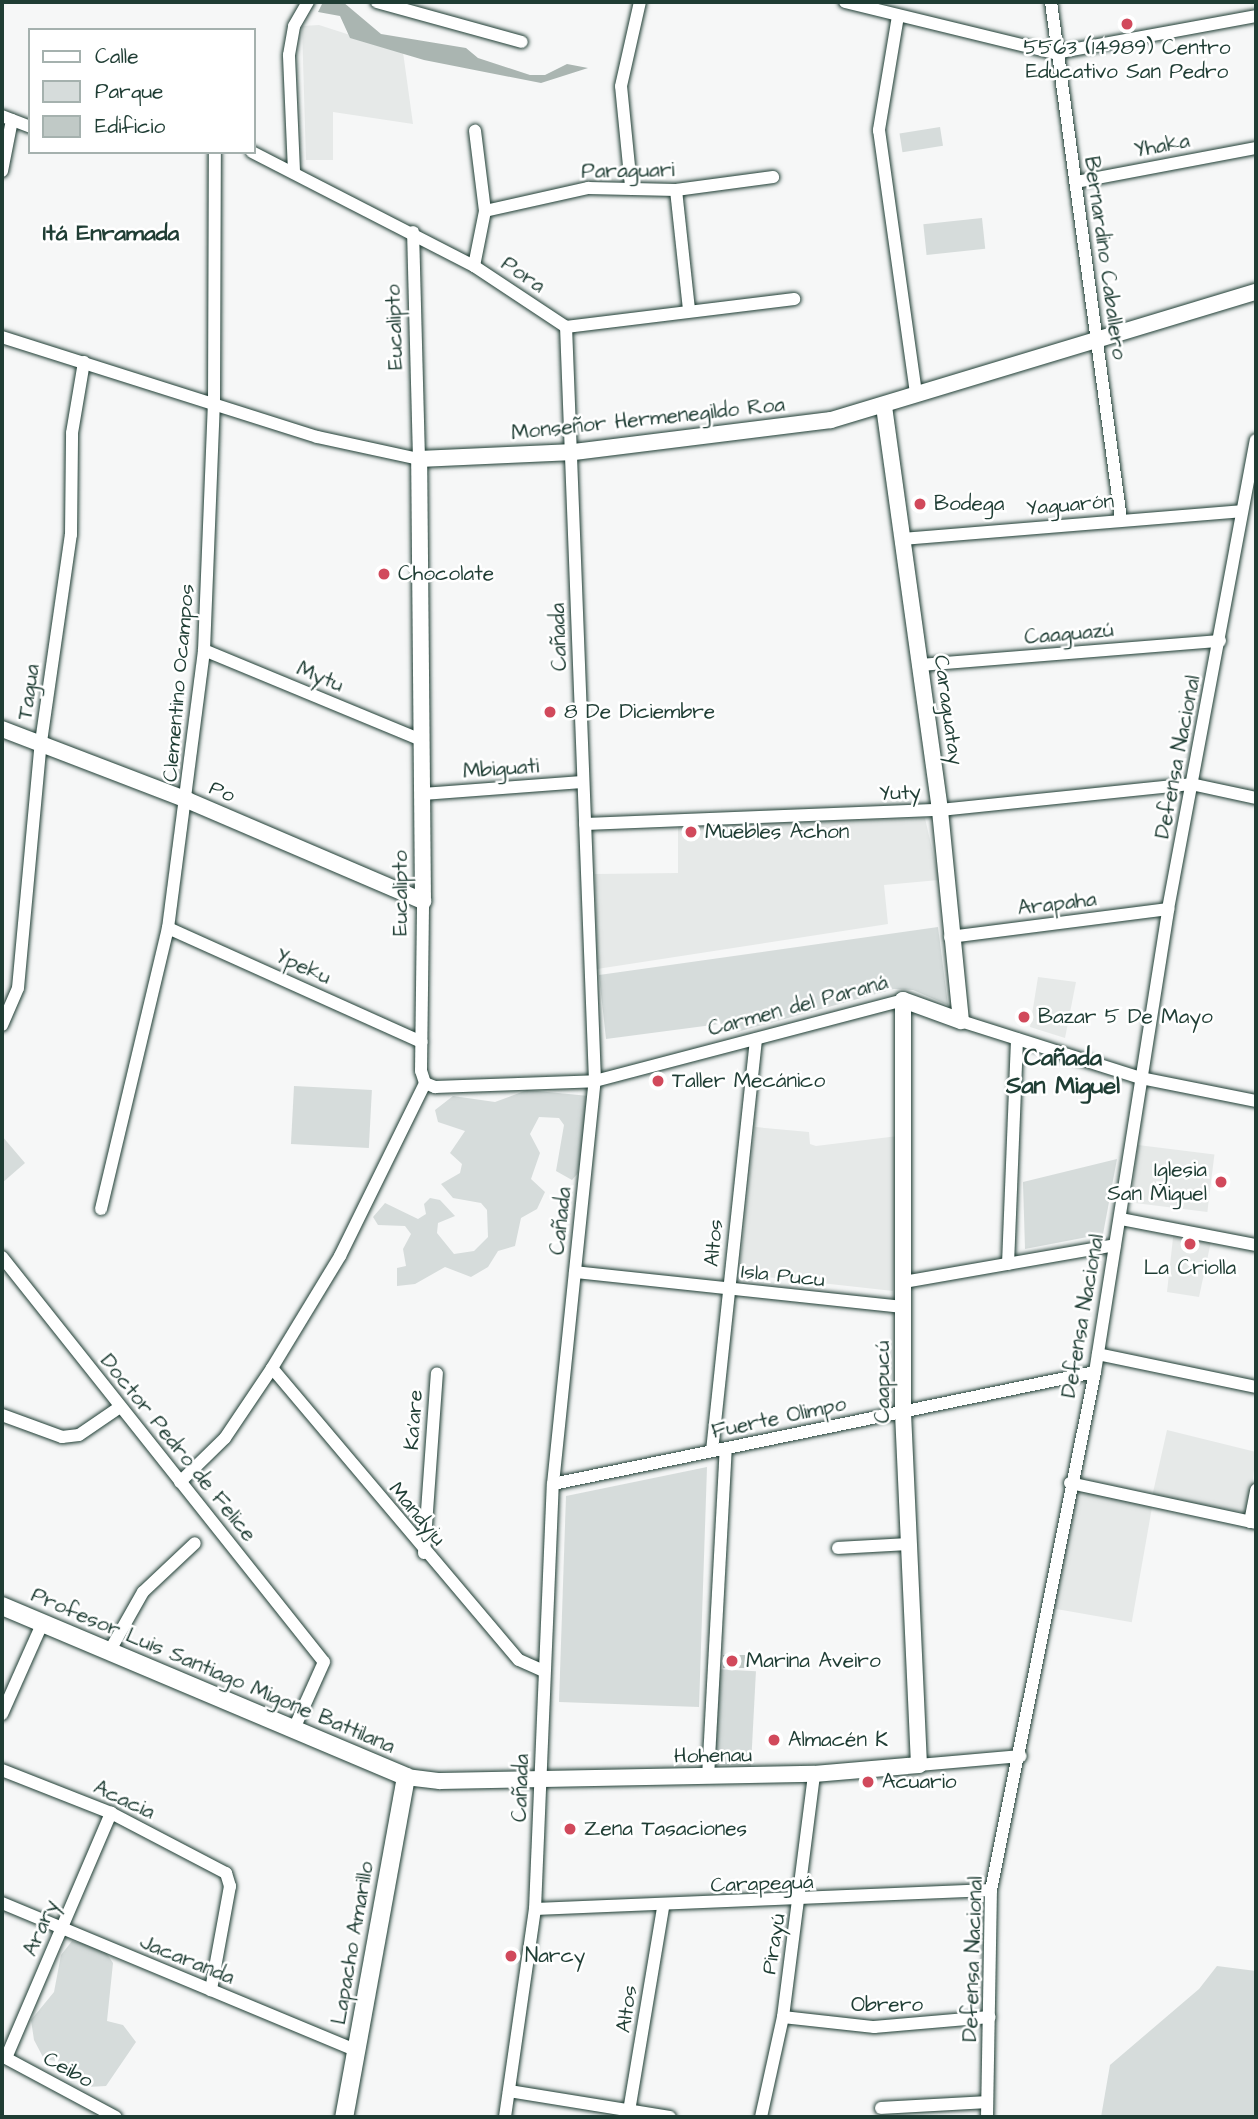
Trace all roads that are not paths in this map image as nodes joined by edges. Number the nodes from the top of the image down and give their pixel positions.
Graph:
1 (308, 2) edge
2 (377, 2) edge
3 (640, 2) edge
4 (845, 2) edge
5 (1051, 2) edge
6 (898, 16) junction
7 (1256, 16) edge
8 (522, 42) dead end
9 (1055, 53) junction
10 (7, 118) edge
11 (28, 126) edge
12 (475, 131) dead end
13 (1256, 148) edge
14 (215, 154) edge
15 (256, 154) edge
16 (2, 171) edge
17 (294, 171) junction
18 (773, 177) dead end
19 (1076, 183) junction
20 (631, 186) junction
21 (676, 190) junction
22 (485, 211) junction
23 (413, 232) junction
24 (474, 266) junction
25 (1256, 292) edge
26 (794, 299) dead end
27 (689, 309) junction
28 (566, 327) junction
29 (2, 337) edge
30 (1097, 337) junction
31 (84, 362) junction
32 (916, 393) junction
33 (214, 402) junction
34 (884, 406) junction
35 (1256, 440) edge
36 (574, 452) junction
37 (419, 458) junction
38 (1252, 491) edge
39 (1241, 511) junction
40 (1121, 519) junction
41 (902, 539) junction
42 (1220, 641) junction
43 (204, 650) junction
44 (920, 665) junction
45 (2, 729) edge
46 (421, 740) junction
47 (41, 742) junction
48 (583, 782) junction
49 (1191, 784) junction
50 (422, 794) junction
51 (1256, 798) edge
52 (187, 800) junction
53 (940, 810) junction
54 (585, 824) junction
55 (423, 901) junction
56 (1168, 909) junction
57 (168, 928) junction
58 (950, 937) junction
59 (903, 999) junction
60 (961, 1021) junction
61 (2, 1025) edge
62 (756, 1039) junction
63 (1017, 1039) junction
64 (422, 1042) junction
65 (1141, 1078) junction
66 (595, 1081) junction
67 (425, 1083) junction
68 (1256, 1101) edge
69 (102, 1209) dead end
70 (1121, 1219) junction
71 (1115, 1245) junction
72 (1256, 1245) edge
73 (2, 1256) edge
74 (1008, 1264) junction
75 (575, 1272) junction
76 (904, 1282) junction
77 (728, 1290) junction
78 (904, 1307) junction
79 (1098, 1354) junction
80 (272, 1368) junction
81 (1095, 1372) junction
82 (437, 1373) dead end
83 (1256, 1387) edge
84 (120, 1406) junction
85 (903, 1412) junction
86 (2, 1415) edge
87 (726, 1449) junction
88 (712, 1451) junction
89 (180, 1482) junction
90 (1070, 1483) junction
91 (553, 1484) junction
92 (1256, 1490) edge
93 (1253, 1522) edge
94 (194, 1543) dead end
95 (907, 1544) junction
96 (838, 1548) dead end
97 (424, 1553) junction
98 (2, 1606) edge
99 (42, 1624) junction
100 (109, 1652) junction
101 (544, 1671) junction
102 (2, 1714) edge
103 (293, 1731) junction
104 (1021, 1756) junction
105 (919, 1765) junction
106 (2, 1770) edge
107 (814, 1774) junction
108 (406, 1777) junction
109 (708, 1777) junction
110 (541, 1780) junction
111 (111, 1813) junction
112 (991, 1890) junction
113 (800, 1902) junction
114 (2, 1903) edge
115 (663, 1908) junction
116 (535, 1909) junction
117 (62, 1929) junction
118 (211, 1990) junction
119 (783, 2017) junction
120 (990, 2017) junction
121 (358, 2051) junction
122 (4, 2057) edge
123 (509, 2091) junction
124 (988, 2102) junction
125 (881, 2108) dead end
126 (629, 2113) edge
127 (116, 2117) edge
128 (344, 2117) edge
129 (505, 2117) edge
130 (670, 2117) edge
131 (761, 2117) edge
132 (987, 2117) edge

1 - 17 street
2 - 8 street
3 - 20 street
4 - 6 street
5 - 9 street, Bernardino Caballero
6 - 9 street
6 - 32 street
7 - 9 street
9 - 19 street, Bernardino Caballero
10 - 11 street
10 - 16 street
12 - 22 street
13 - 19 street, Yhaka
14 - 33 street, Clementino Ocampos
15 - 17 street, Pora
17 - 23 street, Pora
18 - 21 street, Paraguari
19 - 30 street, Bernardino Caballero
20 - 21 street, Paraguari
20 - 22 street, Paraguari
21 - 27 street
22 - 24 street
23 - 24 street, Pora
23 - 37 street, Eucalipto
24 - 28 street, Pora
25 - 30 street, Monseñor Hermenegildo Roa
26 - 27 street
27 - 28 street
28 - 36 street, Cañada
29 - 31 street, Monseñor Hermenegildo Roa
30 - 32 street, Monseñor Hermenegildo Roa
30 - 40 street, Bernardino Caballero
31 - 33 street, Monseñor Hermenegildo Roa
31 - 47 street, Tagua
32 - 34 street, Monseñor Hermenegildo Roa
33 - 37 street, Monseñor Hermenegildo Roa
33 - 43 street, Clementino Ocampos
34 - 36 street, Monseñor Hermenegildo Roa
34 - 41 street, Caraguatay
35 - 38 street, Defensa Nacional
36 - 37 street, Monseñor Hermenegildo Roa
36 - 48 street, Cañada
37 - 46 street, Eucalipto
38 - 39 street, Defensa Nacional
39 - 40 street, Yaguarón
39 - 42 street, Defensa Nacional
40 - 41 street, Yaguarón
41 - 44 street, Caraguatay
42 - 44 street, Caaguazú
42 - 49 street, Defensa Nacional
43 - 46 street, Mytu
43 - 52 street, Clementino Ocampos
44 - 53 street, Caraguatay
45 - 47 street, Po
46 - 50 street, Eucalipto
47 - 52 street, Po
47 - 61 street, Tagua
48 - 50 street, Mbiguati
48 - 54 street, Cañada
49 - 51 street, Yuty
49 - 53 street, Yuty
49 - 56 street, Defensa Nacional
50 - 55 street, Eucalipto
52 - 55 street, Po
52 - 57 street, Clementino Ocampos
53 - 54 street, Yuty
53 - 58 street, Caraguatay
54 - 66 street, Cañada
55 - 64 street, Eucalipto
56 - 58 street, Arapaha
56 - 65 street, Defensa Nacional
57 - 64 street, Ypeku
57 - 69 street, Clementino Ocampos
58 - 60 street, Caraguatay
59 - 60 street, Carmen del Paraná
59 - 62 street, Carmen del Paraná
59 - 76 street, Caapucú
60 - 63 street, Carmen del Paraná
62 - 66 street, Carmen del Paraná
62 - 77 street, Altos
63 - 65 street, Carmen del Paraná
63 - 74 street
64 - 67 street, Eucalipto
65 - 68 street, Carmen del Paraná
65 - 70 street, Defensa Nacional
66 - 67 street, Carmen del Paraná
66 - 75 street, Cañada
67 - 80 street
70 - 71 street, Defensa Nacional
70 - 72 street
71 - 74 street
71 - 79 street, Defensa Nacional
73 - 84 street, Doctor Pedro de Felice
74 - 76 street
75 - 77 street, Isla Pucu
75 - 91 street, Cañada
76 - 78 street, Caapucú
77 - 78 street, Isla Pucu
77 - 88 street, Altos
78 - 85 street, Caapucú
79 - 81 street, Defensa Nacional
79 - 83 street
80 - 89 street
80 - 97 street, Mandyju
81 - 85 street, Fuerte Olimpo
81 - 90 street, Defensa Nacional
82 - 97 street, Ka'are
84 - 86 street
84 - 89 street, Doctor Pedro de Felice
85 - 87 street, Fuerte Olimpo
85 - 95 street, Caapucú
87 - 88 street, Fuerte Olimpo
87 - 109 street
88 - 91 street, Fuerte Olimpo
89 - 103 street, Doctor Pedro de Felice
90 - 93 street
90 - 104 street, Defensa Nacional
91 - 101 street, Cañada
92 - 93 street
94 - 100 street
95 - 96 street
95 - 105 street, Caapucú
97 - 101 street, Mandyju
98 - 99 main road, Profesor Luis Santiago Migone Battilana
99 - 100 main road, Profesor Luis Santiago Migone Battilana
99 - 102 street
100 - 103 main road, Profesor Luis Santiago Migone Battilana
101 - 110 street, Cañada
103 - 108 main road, Profesor Luis Santiago Migone Battilana
104 - 105 street, Hohenau
104 - 112 street, Defensa Nacional
105 - 107 street, Hohenau
106 - 111 street, Acacia
107 - 109 street, Hohenau
107 - 113 street, Pirayú
108 - 110 street, Hohenau
108 - 121 main road, Lapacho Amarillo
109 - 110 street, Hohenau
110 - 116 street, Cañada
111 - 117 street, Arary
111 - 118 street, Acacia
112 - 113 street, Carapeguá
112 - 120 street, Defensa Nacional
113 - 115 street, Carapeguá
113 - 119 street, Pirayú
114 - 117 street, Jacaranda
115 - 116 street, Carapeguá
115 - 126 street, Altos
116 - 123 street, Cañada
117 - 118 street, Jacaranda
117 - 122 street, Arary
118 - 121 street, Jacaranda
119 - 120 street, Obrero
119 - 131 street, Pirayú
120 - 124 street, Defensa Nacional
121 - 128 main road, Lapacho Amarillo
122 - 127 street, Ceibo
123 - 126 street
123 - 129 street, Cañada
124 - 125 street
124 - 132 street, Defensa Nacional
126 - 130 street

